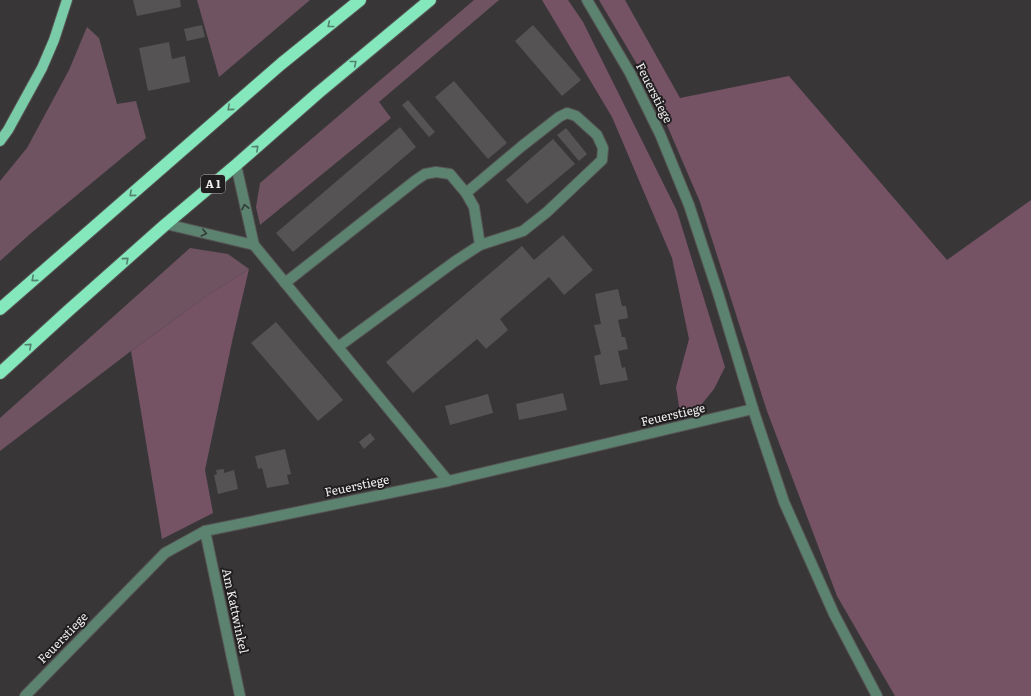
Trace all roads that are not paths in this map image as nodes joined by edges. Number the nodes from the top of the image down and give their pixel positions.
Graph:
1 (67, 0) edge
2 (360, 0) edge
3 (430, 0) edge
4 (587, 0) edge
5 (0, 141) edge
6 (236, 165) junction
7 (466, 193) junction
8 (166, 224) junction
9 (480, 244) junction
10 (254, 245) junction
11 (285, 283) junction
12 (0, 309) edge
13 (338, 347) junction
14 (0, 373) edge
15 (753, 409) junction
16 (448, 481) junction
17 (205, 531) junction
18 (25, 696) edge
19 (240, 696) edge
20 (877, 696) edge

1 - 5 main road
2 -> 12 highway
6 -> 3 highway, A 1
4 - 15 street, Feuerstiege
6 - 8 highway, A 1
10 -> 6 street
7 - 9 street
7 - 9 street
7 - 11 street
8 -> 10 street
14 -> 8 highway, A 1
9 - 13 street
10 - 11 street
11 - 13 street
13 - 16 street
15 - 16 street, Feuerstiege
15 - 20 street, Feuerstiege
16 - 17 street, Feuerstiege
17 - 18 street, Feuerstiege
17 - 19 street, Am Kattwinkel

